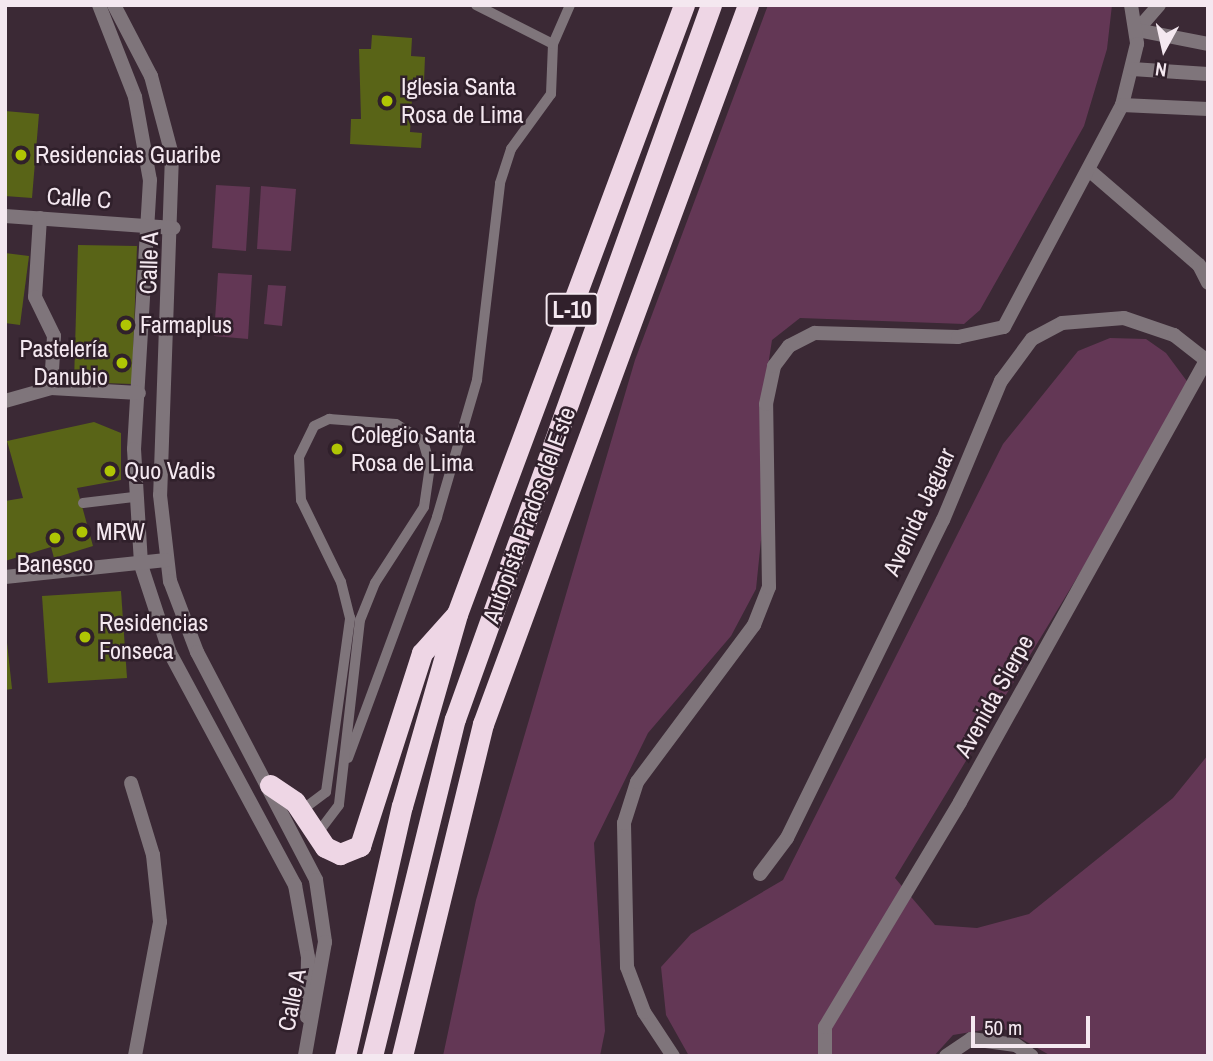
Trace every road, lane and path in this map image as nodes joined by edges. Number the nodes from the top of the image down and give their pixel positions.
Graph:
1 (99, 5) edge
2 (114, 5) edge
3 (476, 5) edge
4 (570, 5) edge
5 (684, 5) edge
6 (711, 5) edge
7 (748, 5) edge
8 (1131, 5) edge
9 (1159, 5) edge
10 (1137, 30) junction
11 (553, 44) junction
12 (1208, 44) edge
13 (1132, 69) junction
14 (1208, 74) edge
15 (1122, 105) junction
16 (1208, 109) edge
17 (1090, 171) junction
18 (5, 216) edge
19 (40, 218) junction
20 (149, 226) junction
21 (174, 228) junction
22 (1208, 283) edge
23 (1207, 358) edge
24 (51, 388) junction
25 (139, 393) junction
26 (5, 401) edge
27 (134, 497) junction
28 (83, 503) dead end
29 (424, 507) junction
30 (437, 517) junction
31 (166, 560) junction
32 (141, 565) junction
33 (5, 577) edge
34 (457, 614) junction
35 (345, 765) junction
36 (131, 783) dead end
37 (270, 785) junction
38 (300, 810) junction
39 (316, 835) junction
40 (761, 874) dead end
41 (306, 1051) edge
42 (135, 1056) edge
43 (345, 1056) edge
44 (372, 1056) edge
45 (402, 1056) edge
46 (673, 1056) edge
47 (825, 1056) edge
48 (946, 1056) edge
49 (1032, 1056) edge

1 - 20 street, Calle A
2 - 21 street, Calle A
3 - 11 lane
4 - 11 lane
5 - 34 highway, L-10
6 - 44 highway, Autopista Prados del Este / L-10
7 - 45 highway, Autopista Prados del Este / L-10
8 - 10 street
9 - 10 street
10 - 12 street
10 - 13 street
11 - 30 lane
13 - 14 street
13 - 15 street
15 - 16 street
15 - 17 street
17 - 22 street
17 - 46 street
18 - 19 street, Calle C
19 - 20 street, Calle C
19 - 24 street
20 - 21 street, Calle C
20 - 25 street, Calle A
21 - 31 street, Calle A
23 - 40 street, Avenida Jaguar
23 - 47 street, Avenida Sierpe
24 - 25 street
24 - 26 street
25 - 27 street, Calle A
27 - 28 lane
27 - 32 street, Calle A
29 - 30 lane
29 - 35 lane
29 - 38 lane
30 - 35 lane
31 - 32 street
31 - 37 street, Calle A
32 - 33 street
32 - 41 street, Calle A
34 - 39 highway
34 - 43 highway
35 - 39 lane
36 - 42 street
37 - 38 highway
37 - 41 street, Calle A
38 - 39 highway
48 - 49 street

